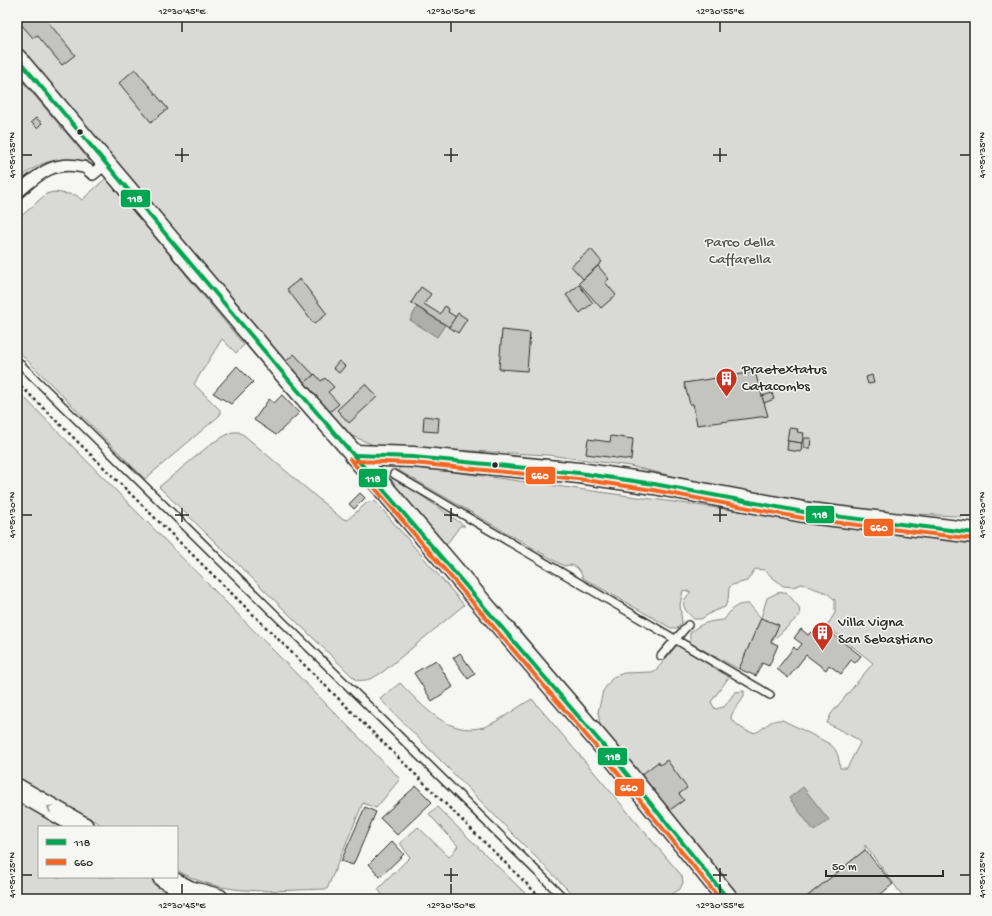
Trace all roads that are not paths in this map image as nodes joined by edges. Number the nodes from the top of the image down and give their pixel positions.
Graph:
1 (17, 58) edge
2 (106, 163) junction
3 (17, 193) edge
4 (17, 361) edge
5 (355, 455) junction
6 (394, 474) dead end
7 (975, 533) edge
8 (688, 624) dead end
9 (675, 639) junction
10 (661, 656) dead end
11 (770, 695) dead end
12 (17, 789) edge
13 (81, 826) edge
14 (165, 878) edge
15 (218, 899) edge
16 (565, 899) edge
17 (728, 899) edge

1 - 2 street
2 - 3 street
2 - 5 street
4 - 16 lane
5 - 7 main road
5 - 17 main road
6 - 9 lane
8 - 9 lane
9 - 10 lane
9 - 11 lane
13 -> 12 main road
14 - 15 main road

